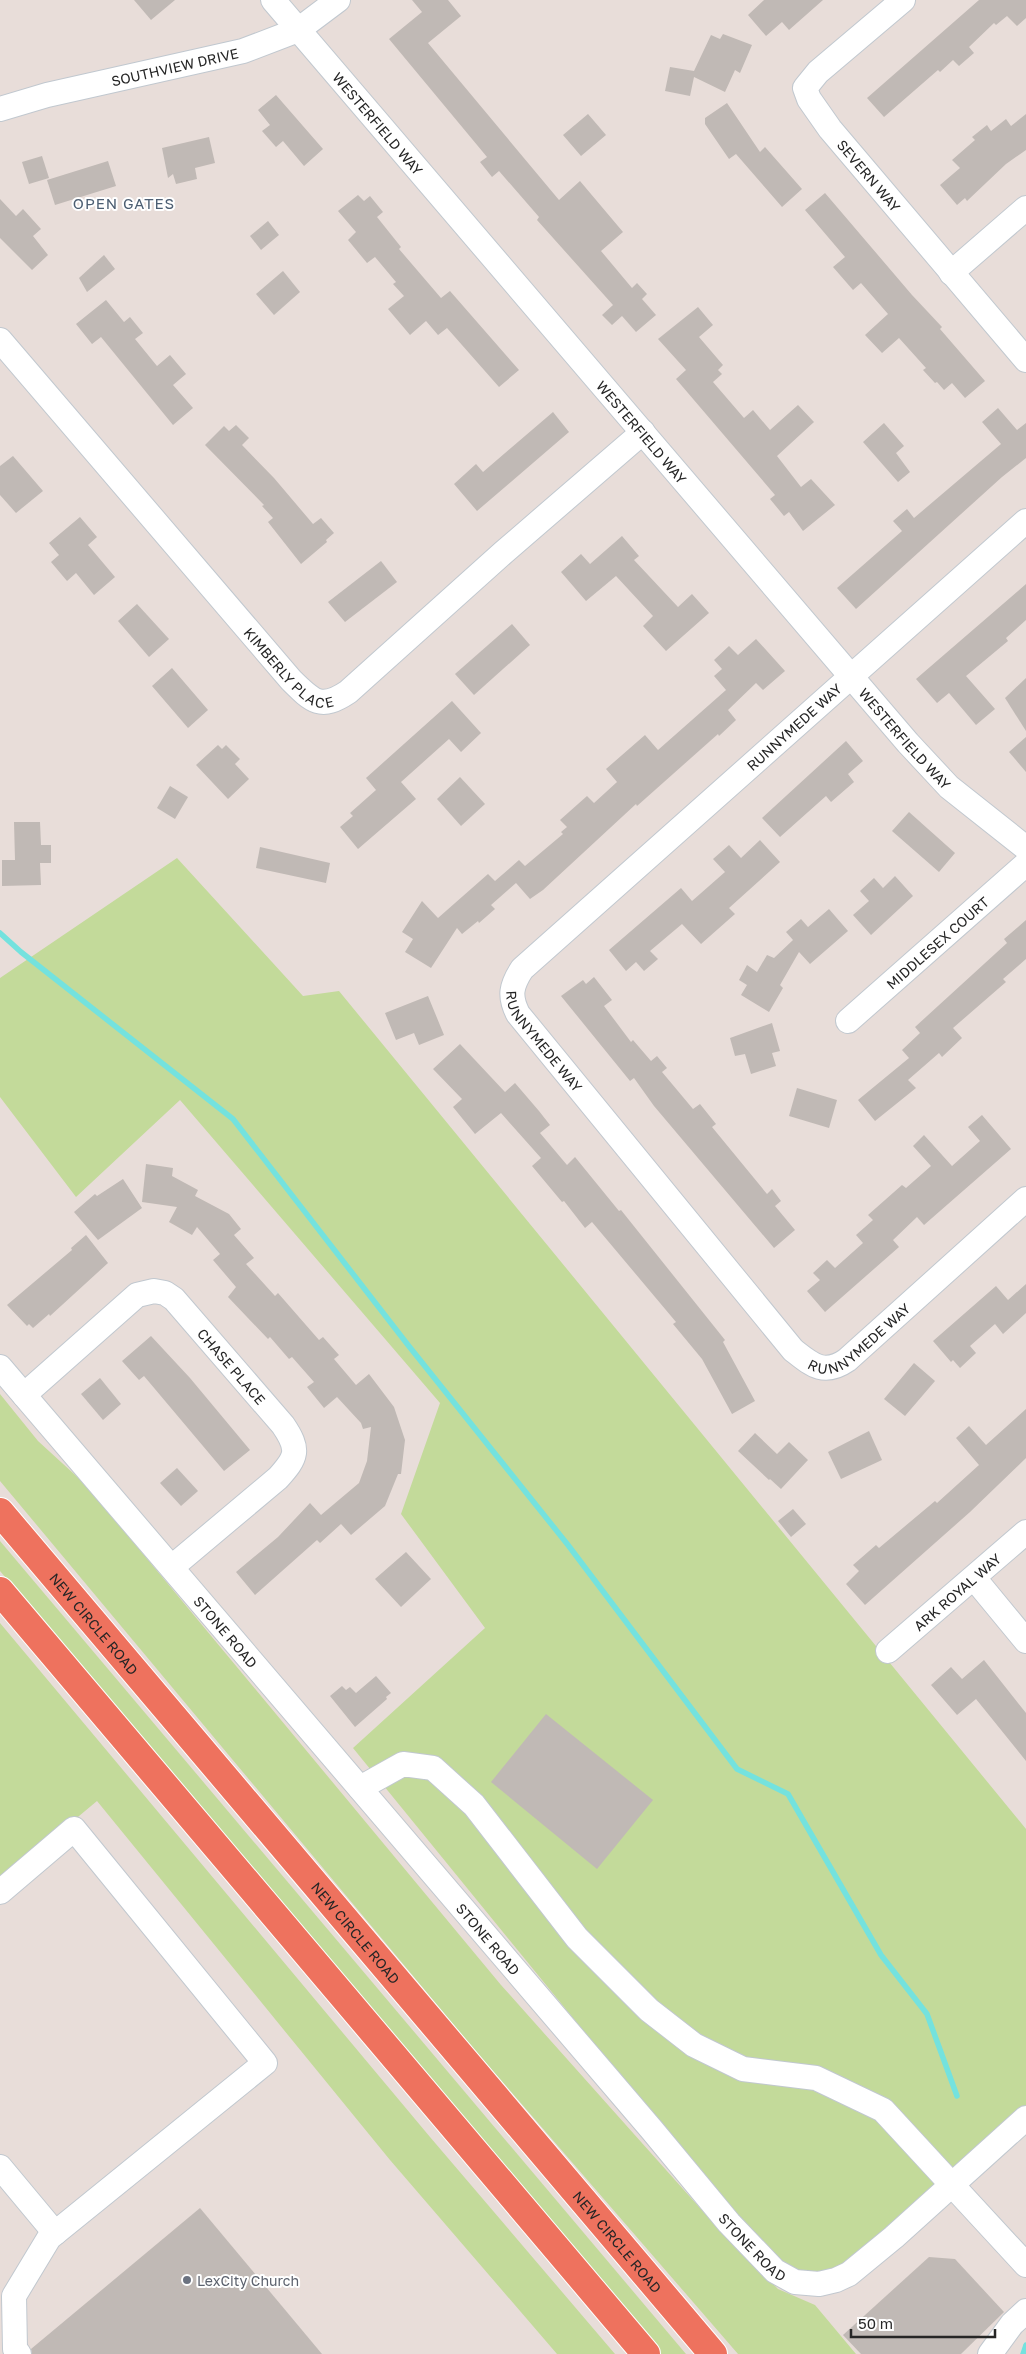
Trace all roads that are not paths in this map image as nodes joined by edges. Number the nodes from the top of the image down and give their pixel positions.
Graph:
1 (273, 0) edge
2 (338, 0) edge
3 (903, 0) edge
4 (298, 30) junction
5 (0, 108) edge
6 (1026, 208) edge
7 (951, 273) junction
8 (0, 340) edge
9 (1026, 360) edge
10 (643, 432) junction
11 (1026, 521) edge
12 (851, 677) junction
13 (1026, 848) edge
14 (1026, 864) edge
15 (848, 1022) dead end
16 (1026, 1199) edge
17 (0, 1367) edge
18 (24, 1395) junction
19 (0, 1512) edge
20 (1026, 1532) edge
21 (172, 1567) junction
22 (974, 1578) junction
23 (0, 1591) edge
24 (1026, 1641) edge
25 (888, 1651) dead end
26 (360, 1788) junction
27 (0, 1892) edge
28 (1026, 2118) edge
29 (0, 2167) edge
30 (953, 2184) junction
31 (56, 2233) junction
32 (1026, 2265) edge
33 (1026, 2311) edge
34 (19, 2354) edge
35 (646, 2354) edge
36 (713, 2354) edge
37 (990, 2354) edge

1 - 4 street, WESTERFIELD WAY
2 - 4 street, SOUTHVIEW DRIVE
3 - 7 street, SEVERN WAY
4 - 5 street, SOUTHVIEW DRIVE
4 - 10 street, WESTERFIELD WAY
6 - 7 street
7 - 9 street, SEVERN WAY
8 - 10 street, KIMBERLY PLACE
10 - 12 street, WESTERFIELD WAY
11 - 12 street, RUNNYMEDE WAY
12 - 13 street, WESTERFIELD WAY
12 - 16 street, RUNNYMEDE WAY
14 - 15 street, MIDDLESEX COURT
17 - 18 street, STONE ROAD
18 - 21 street, STONE ROAD
18 - 21 street, CHASE PLACE
19 - 36 highway, NEW CIRCLE ROAD
20 - 22 street, ARK ROYAL WAY
21 - 26 street, STONE ROAD
22 - 24 street
22 - 25 street, ARK ROYAL WAY
23 - 35 highway
26 - 30 street
26 - 30 street, STONE ROAD
27 - 31 street
28 - 30 street, STONE ROAD
29 - 31 street
30 - 32 street
31 - 34 street
33 - 37 street

